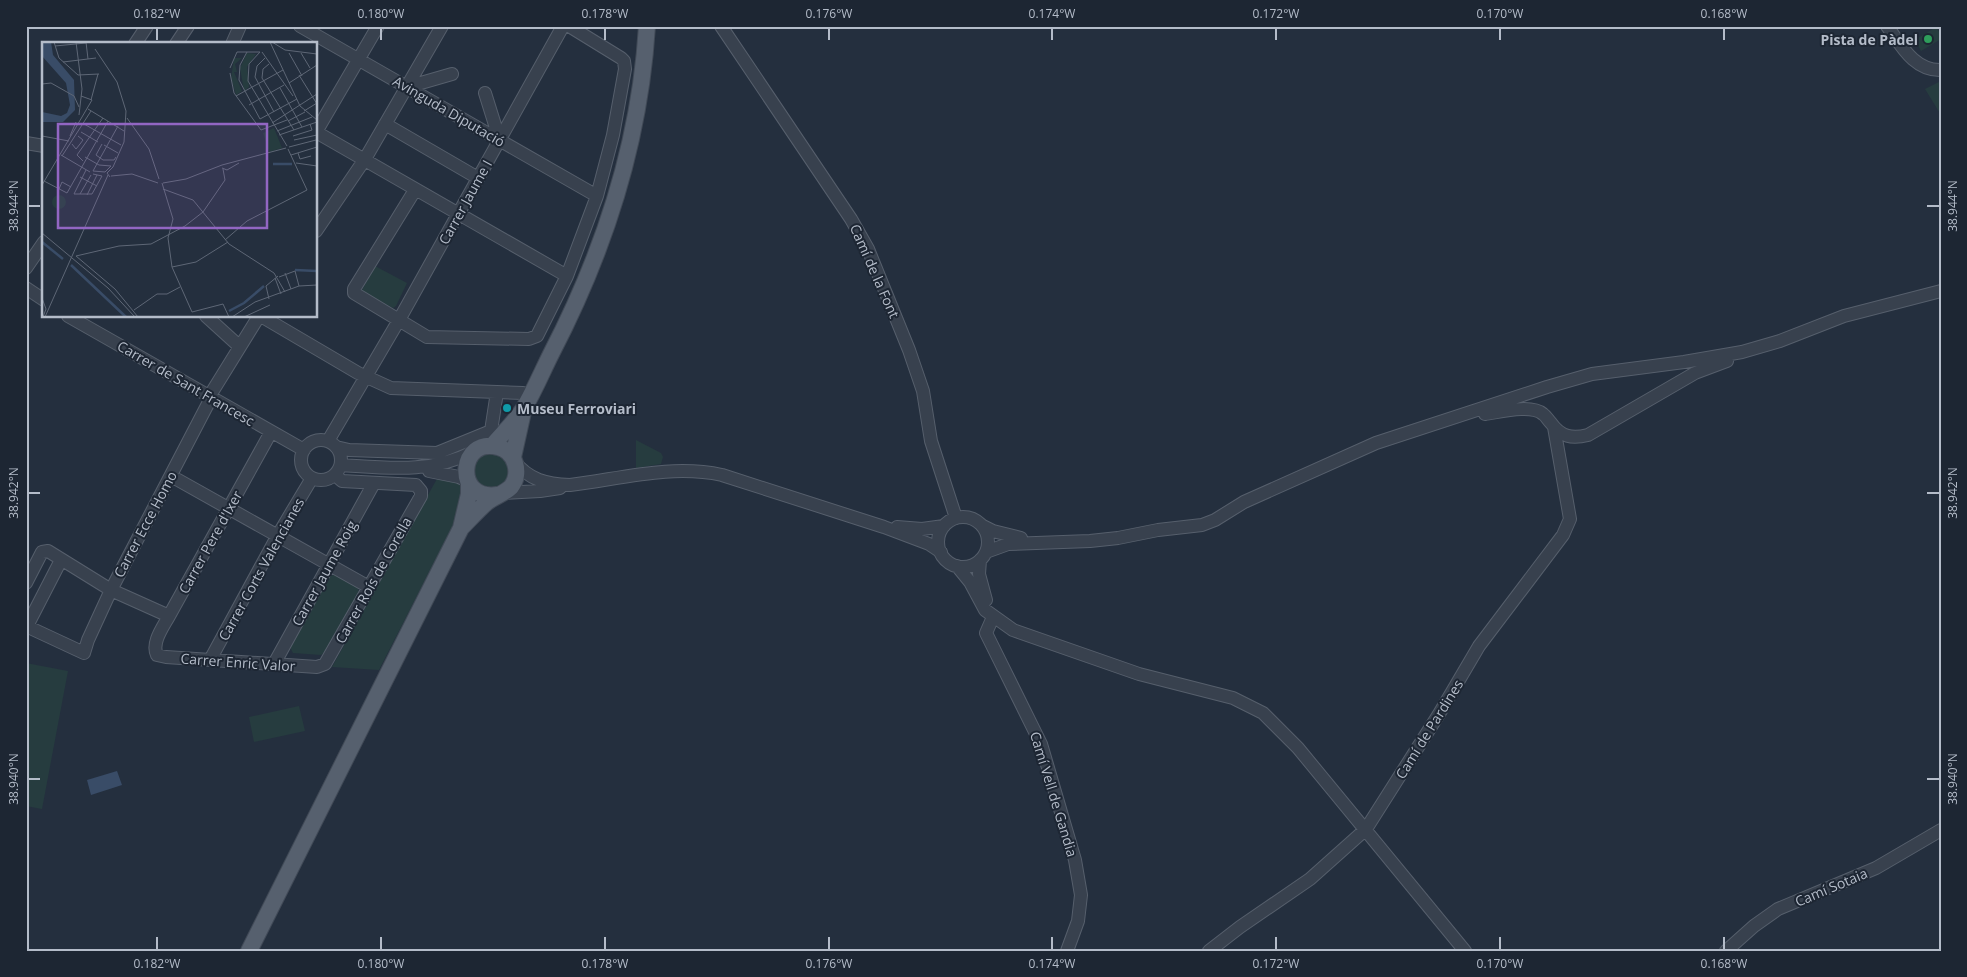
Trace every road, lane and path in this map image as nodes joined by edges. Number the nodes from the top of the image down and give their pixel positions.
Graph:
1 (147, 26) edge
2 (188, 26) edge
3 (240, 26) edge
4 (300, 26) edge
5 (378, 26) edge
6 (442, 26) edge
7 (563, 26) edge
8 (569, 26) edge
9 (647, 26) edge
10 (721, 26) edge
11 (1887, 26) edge
12 (136, 42) edge
13 (177, 42) edge
14 (233, 42) edge
15 (359, 60) junction
16 (1935, 70) edge
17 (452, 74) dead end
18 (407, 87) junction
19 (485, 93) dead end
20 (385, 124) junction
21 (318, 129) edge
22 (318, 133) edge
23 (500, 141) junction
24 (26, 143) edge
25 (42, 146) edge
26 (365, 159) junction
27 (478, 178) junction
28 (415, 190) junction
29 (598, 196) junction
30 (458, 214) junction
31 (318, 228) edge
32 (42, 245) edge
33 (26, 268) edge
34 (567, 276) junction
35 (26, 288) edge
36 (1941, 291) edge
37 (42, 299) edge
38 (71, 318) edge
39 (208, 318) edge
40 (259, 318) edge
41 (264, 318) edge
42 (399, 320) junction
43 (91, 321) edge
44 (239, 346) junction
45 (1742, 352) junction
46 (367, 377) junction
47 (497, 395) junction
48 (211, 398) junction
49 (523, 401) junction
50 (1475, 411) junction
51 (1554, 427) junction
52 (271, 432) junction
53 (1579, 438) junction
54 (332, 444) junction
55 (492, 446) junction
56 (304, 450) junction
57 (475, 451) junction
58 (1559, 456) junction
59 (514, 459) junction
60 (419, 468) junction
61 (338, 470) junction
62 (171, 476) junction
63 (312, 478) junction
64 (469, 482) junction
65 (374, 483) junction
66 (570, 485) junction
67 (501, 494) junction
68 (230, 508) junction
69 (956, 518) junction
70 (944, 526) junction
71 (983, 526) junction
72 (884, 527) junction
73 (461, 528) junction
74 (278, 535) junction
75 (1041, 542) junction
76 (941, 552) junction
77 (983, 556) junction
78 (61, 560) junction
79 (329, 564) junction
80 (957, 566) junction
81 (26, 583) edge
82 (370, 587) junction
83 (111, 590) junction
84 (169, 616) junction
85 (993, 617) junction
86 (26, 626) edge
87 (155, 653) joint
88 (210, 660) junction
89 (274, 664) junction
90 (321, 666) joint
91 (1366, 829) junction
92 (1941, 830) edge
93 (249, 951) edge
94 (1067, 951) edge
95 (1209, 951) edge
96 (1465, 951) edge
97 (1726, 951) edge

1 - 12 street
2 - 13 street
3 - 14 street
4 - 15 street, Avinguda Diputació
5 - 15 street
6 - 18 street
7 - 23 street, Carrer Jaume I
8 - 29 street
9 - 49 main road
10 - 69 street, Camí de la Font
11 - 16 street
15 - 18 street, Avinguda Diputació
15 - 21 street
17 - 18 street
18 - 20 street
18 - 23 street, Avinguda Diputació
19 - 23 street
20 - 26 street
20 - 27 street
22 - 26 street
23 - 27 street, Carrer Jaume I
23 - 29 street, Avinguda Diputació
24 - 25 street
26 - 28 street
26 - 31 street
27 - 30 street, Carrer Jaume I
28 - 30 street
28 - 42 street
29 - 34 street
30 - 34 street
30 - 42 street, Carrer Jaume I
32 - 33 street
34 - 42 street
35 - 37 street
36 - 45 street
38 - 43 street, Carrer de Sant Francesc
39 - 44 street
40 - 44 street, Carrer Ecce Homo
41 - 46 street
42 - 46 street, Carrer Jaume I
43 - 48 street, Carrer de Sant Francesc
44 - 48 street, Carrer Ecce Homo
45 - 50 street
45 - 53 street
46 - 47 street
46 - 54 street
47 - 49 street
47 - 54 street
48 - 52 street, Carrer de Sant Francesc
48 - 62 street, Carrer Ecce Homo
49 - 55 main road
49 - 59 main road
50 - 51 street
50 - 75 street
51 - 53 street
51 - 58 street, Camí de Pardines
52 - 56 street, Carrer de Sant Francesc
52 - 68 street, Carrer Pere d'Ixer
53 - 58 street
54 - 56 street
54 - 61 street
55 - 57 main road
55 - 59 main road
56 - 63 street
57 - 60 street
57 - 64 main road
58 - 91 street, Camí de Pardines
59 - 66 street
59 - 67 main road
60 - 61 street
60 - 64 street
61 - 63 street
61 - 65 street
62 - 68 street
62 - 83 street, Carrer Ecce Homo
63 - 74 street, Carrer Corts Valencianes
64 - 67 main road
64 - 73 main road
65 - 79 street, Carrer Jaume Roig
65 - 82 street, Carrer Roís de Corella
66 - 67 street
66 - 72 street
67 - 73 main road
68 - 74 street
68 - 84 street, Carrer Pere d'Ixer
69 - 70 street
69 - 71 street
70 - 72 street
70 - 76 street
71 - 75 street
71 - 77 street
72 - 76 street
73 - 93 main road
74 - 79 street
74 - 88 street, Carrer Corts Valencianes
75 - 77 street
76 - 80 street
77 - 80 street
77 - 85 street
78 - 81 street
78 - 83 street
78 - 86 street
79 - 82 street
79 - 89 street, Carrer Jaume Roig
80 - 85 street
82 - 90 street, Carrer Roís de Corella
83 - 84 street
83 - 86 street, Carrer Ecce Homo
84 - 87 street, Carrer Pere d'Ixer
85 - 91 street
85 - 94 street, Camí Vell de Gandia
87 - 88 street, Carrer Enric Valor
88 - 89 street, Carrer Enric Valor
89 - 90 street, Carrer Enric Valor
91 - 95 street, Camí de Pardines
91 - 96 street
92 - 97 street, Camí Sotaia

